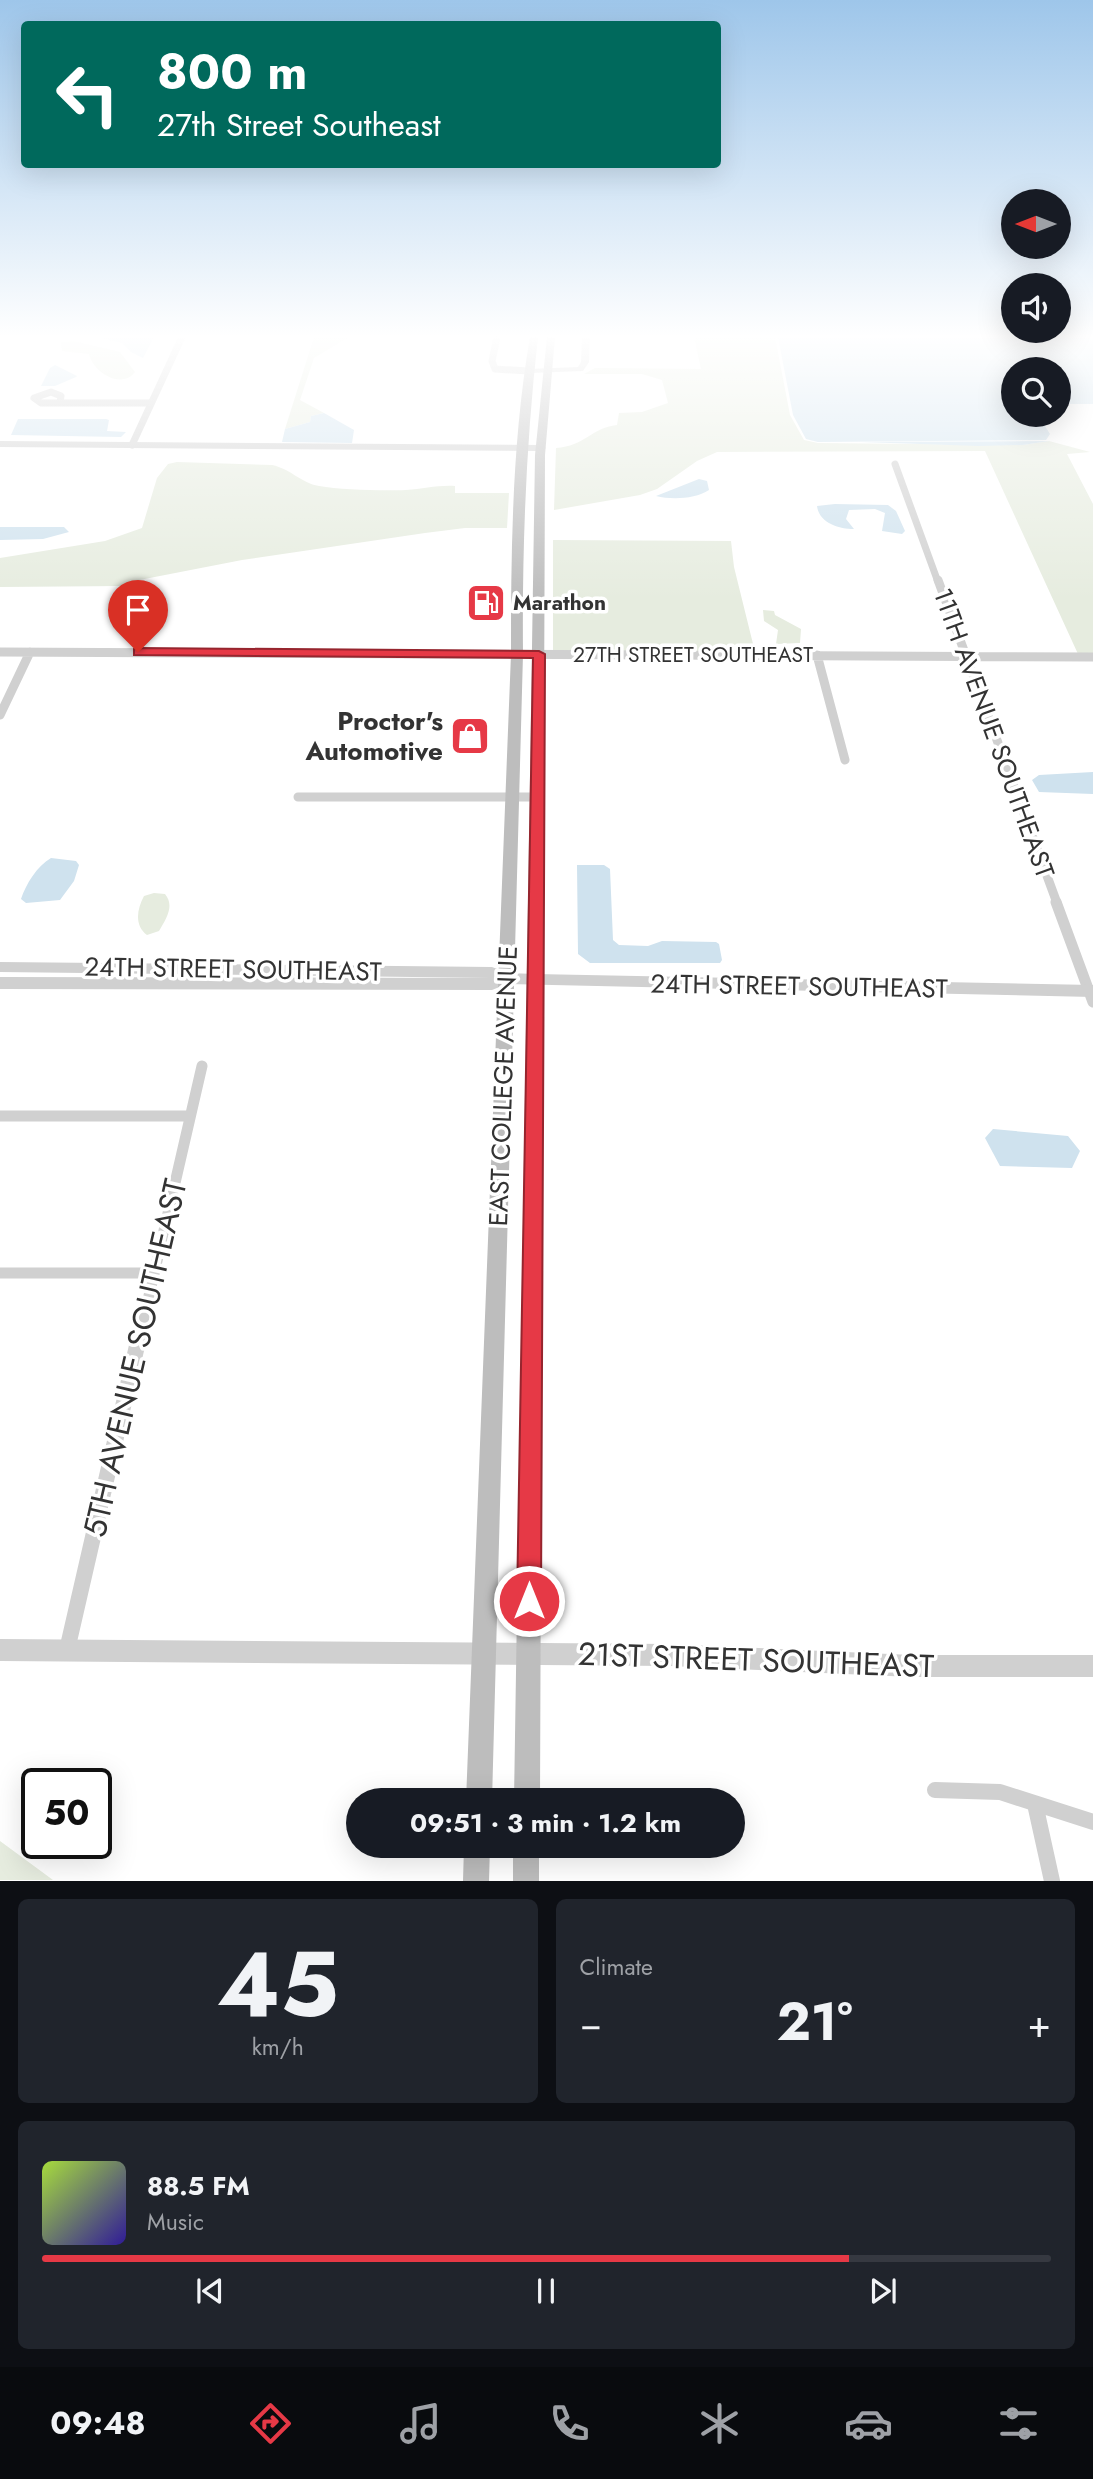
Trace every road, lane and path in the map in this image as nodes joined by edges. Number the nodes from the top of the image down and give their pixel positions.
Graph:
1 (141, 425) edge
2 (523, 425) edge
3 (543, 425) edge
4 (0, 444) edge
5 (132, 445) junction
6 (520, 451) junction
7 (0, 452) edge
8 (541, 452) junction
9 (895, 464) dead end
10 (0, 652) edge
11 (30, 652) junction
12 (517, 654) junction
13 (539, 654) junction
14 (817, 655) junction
15 (966, 656) junction
16 (1093, 657) edge
17 (0, 715) edge
18 (845, 760) dead end
19 (512, 796) junction
20 (298, 797) dead end
21 (537, 797) junction
22 (0, 967) edge
23 (506, 978) junction
24 (535, 980) junction
25 (0, 984) edge
26 (1092, 994) edge
27 (202, 1066) dead end
28 (0, 1116) edge
29 (190, 1116) junction
30 (0, 1273) edge
31 (154, 1273) junction
32 (0, 1650) edge
33 (67, 1650) junction
34 (484, 1652) junction
35 (528, 1653) junction
36 (1093, 1666) edge
37 (479, 1788) edge
38 (527, 1788) edge
39 (935, 1790) dead end
40 (1035, 1804) junction
41 (1093, 1822) edge
42 (477, 1858) edge
43 (526, 1858) edge
44 (476, 1881) edge
45 (526, 1881) edge
46 (1052, 1881) edge

1 - 5 street
2 - 6 main road, EAST COLLEGE AVENUE
3 - 8 main road, EAST COLLEGE AVENUE
4 - 5 street
5 - 6 street
6 - 7 street
6 - 8 street
6 - 12 main road, EAST COLLEGE AVENUE
8 - 13 main road, EAST COLLEGE AVENUE
9 - 15 street, 11TH AVENUE SOUTHEAST
10 - 11 street, 27TH STREET SOUTHEAST
11 - 12 street, 27TH STREET SOUTHEAST
11 - 17 street
12 - 13 street, 27TH STREET SOUTHEAST
12 - 19 main road, EAST COLLEGE AVENUE
13 - 14 street, 27TH STREET SOUTHEAST
13 - 21 main road, EAST COLLEGE AVENUE
14 - 15 street, 27TH STREET SOUTHEAST
14 - 18 street
15 - 16 street, 27TH STREET SOUTHEAST
15 - 26 street, 11TH AVENUE SOUTHEAST
19 - 20 street
19 - 21 street
19 - 23 main road, EAST COLLEGE AVENUE
21 - 24 main road, EAST COLLEGE AVENUE
22 - 23 street, 24TH STREET SOUTHEAST
23 - 24 street, 24TH STREET SOUTHEAST
23 - 25 street, 24TH STREET SOUTHEAST
23 - 34 main road, EAST COLLEGE AVENUE
24 - 26 street, 24TH STREET SOUTHEAST
24 - 35 main road, EAST COLLEGE AVENUE
27 - 29 street, 5TH AVENUE SOUTHEAST
28 - 29 street
29 - 31 street, 5TH AVENUE SOUTHEAST
30 - 31 street
31 - 33 street, 5TH AVENUE SOUTHEAST
32 - 33 street, 21ST STREET SOUTHEAST
33 - 34 street, 21ST STREET SOUTHEAST
34 - 35 street, 21ST STREET SOUTHEAST
34 - 37 main road, EAST COLLEGE AVENUE
35 - 36 street, 21ST STREET SOUTHEAST
35 - 38 main road, EAST COLLEGE AVENUE
39 - 40 street
40 - 41 street
40 - 46 street
42 - 44 main road
43 - 45 main road

